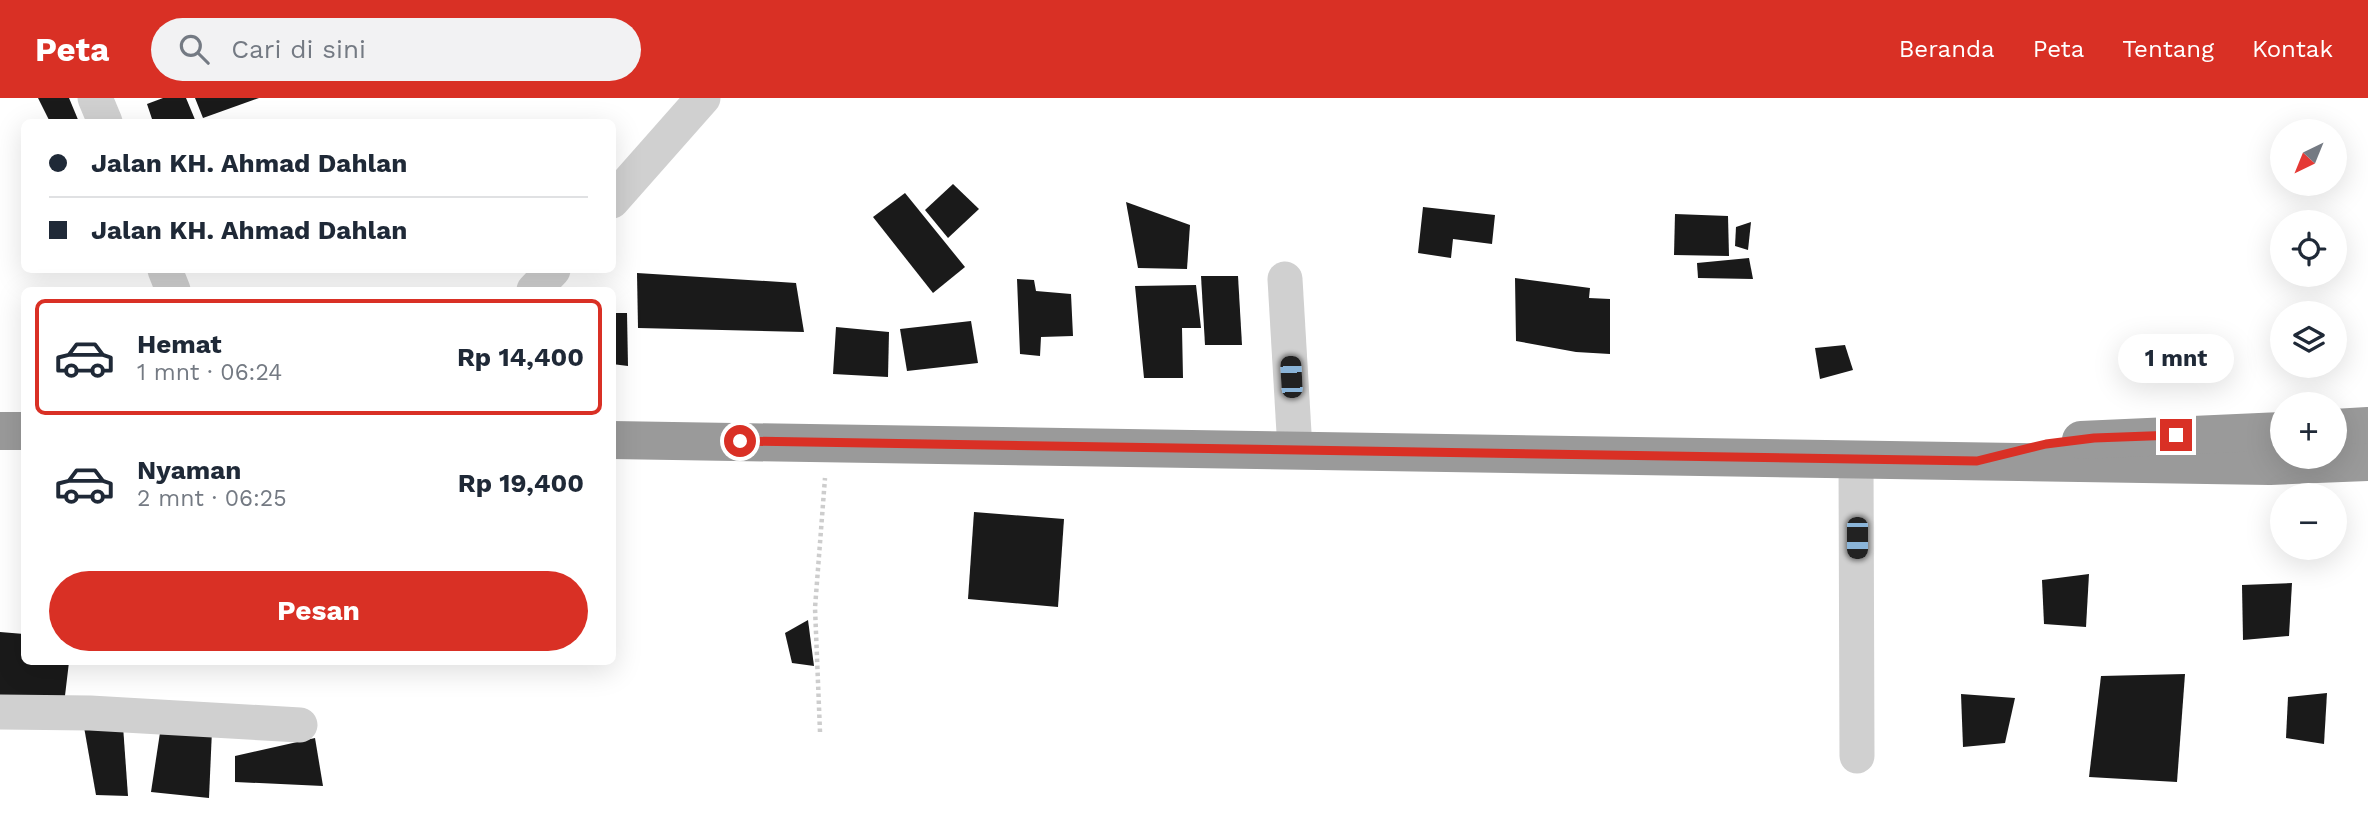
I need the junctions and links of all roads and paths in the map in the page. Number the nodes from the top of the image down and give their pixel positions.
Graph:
1 (95, 98) edge
2 (703, 98) edge
3 (104, 119) edge
4 (616, 196) edge
5 (550, 273) edge
6 (1284, 279) dead end
7 (537, 287) edge
8 (2368, 426) edge
9 (2347, 427) edge
10 (0, 431) edge
11 (21, 431) edge
12 (2270, 431) edge
13 (616, 440) edge
14 (827, 442) junction
15 (1295, 450) junction
16 (1977, 461) junction
17 (2368, 462) edge
18 (1856, 470) junction
19 (0, 712) edge
20 (300, 725) dead end
21 (820, 732) dead end
22 (1857, 756) dead end

1 - 3 street
2 - 4 street
5 - 7 street
6 - 15 street
8 - 9 highway
10 - 11 highway
12 - 16 highway
13 - 14 highway
14 - 15 highway
14 - 21 path
15 - 18 highway
16 - 17 highway
16 - 18 highway
18 - 22 street
19 - 20 street

